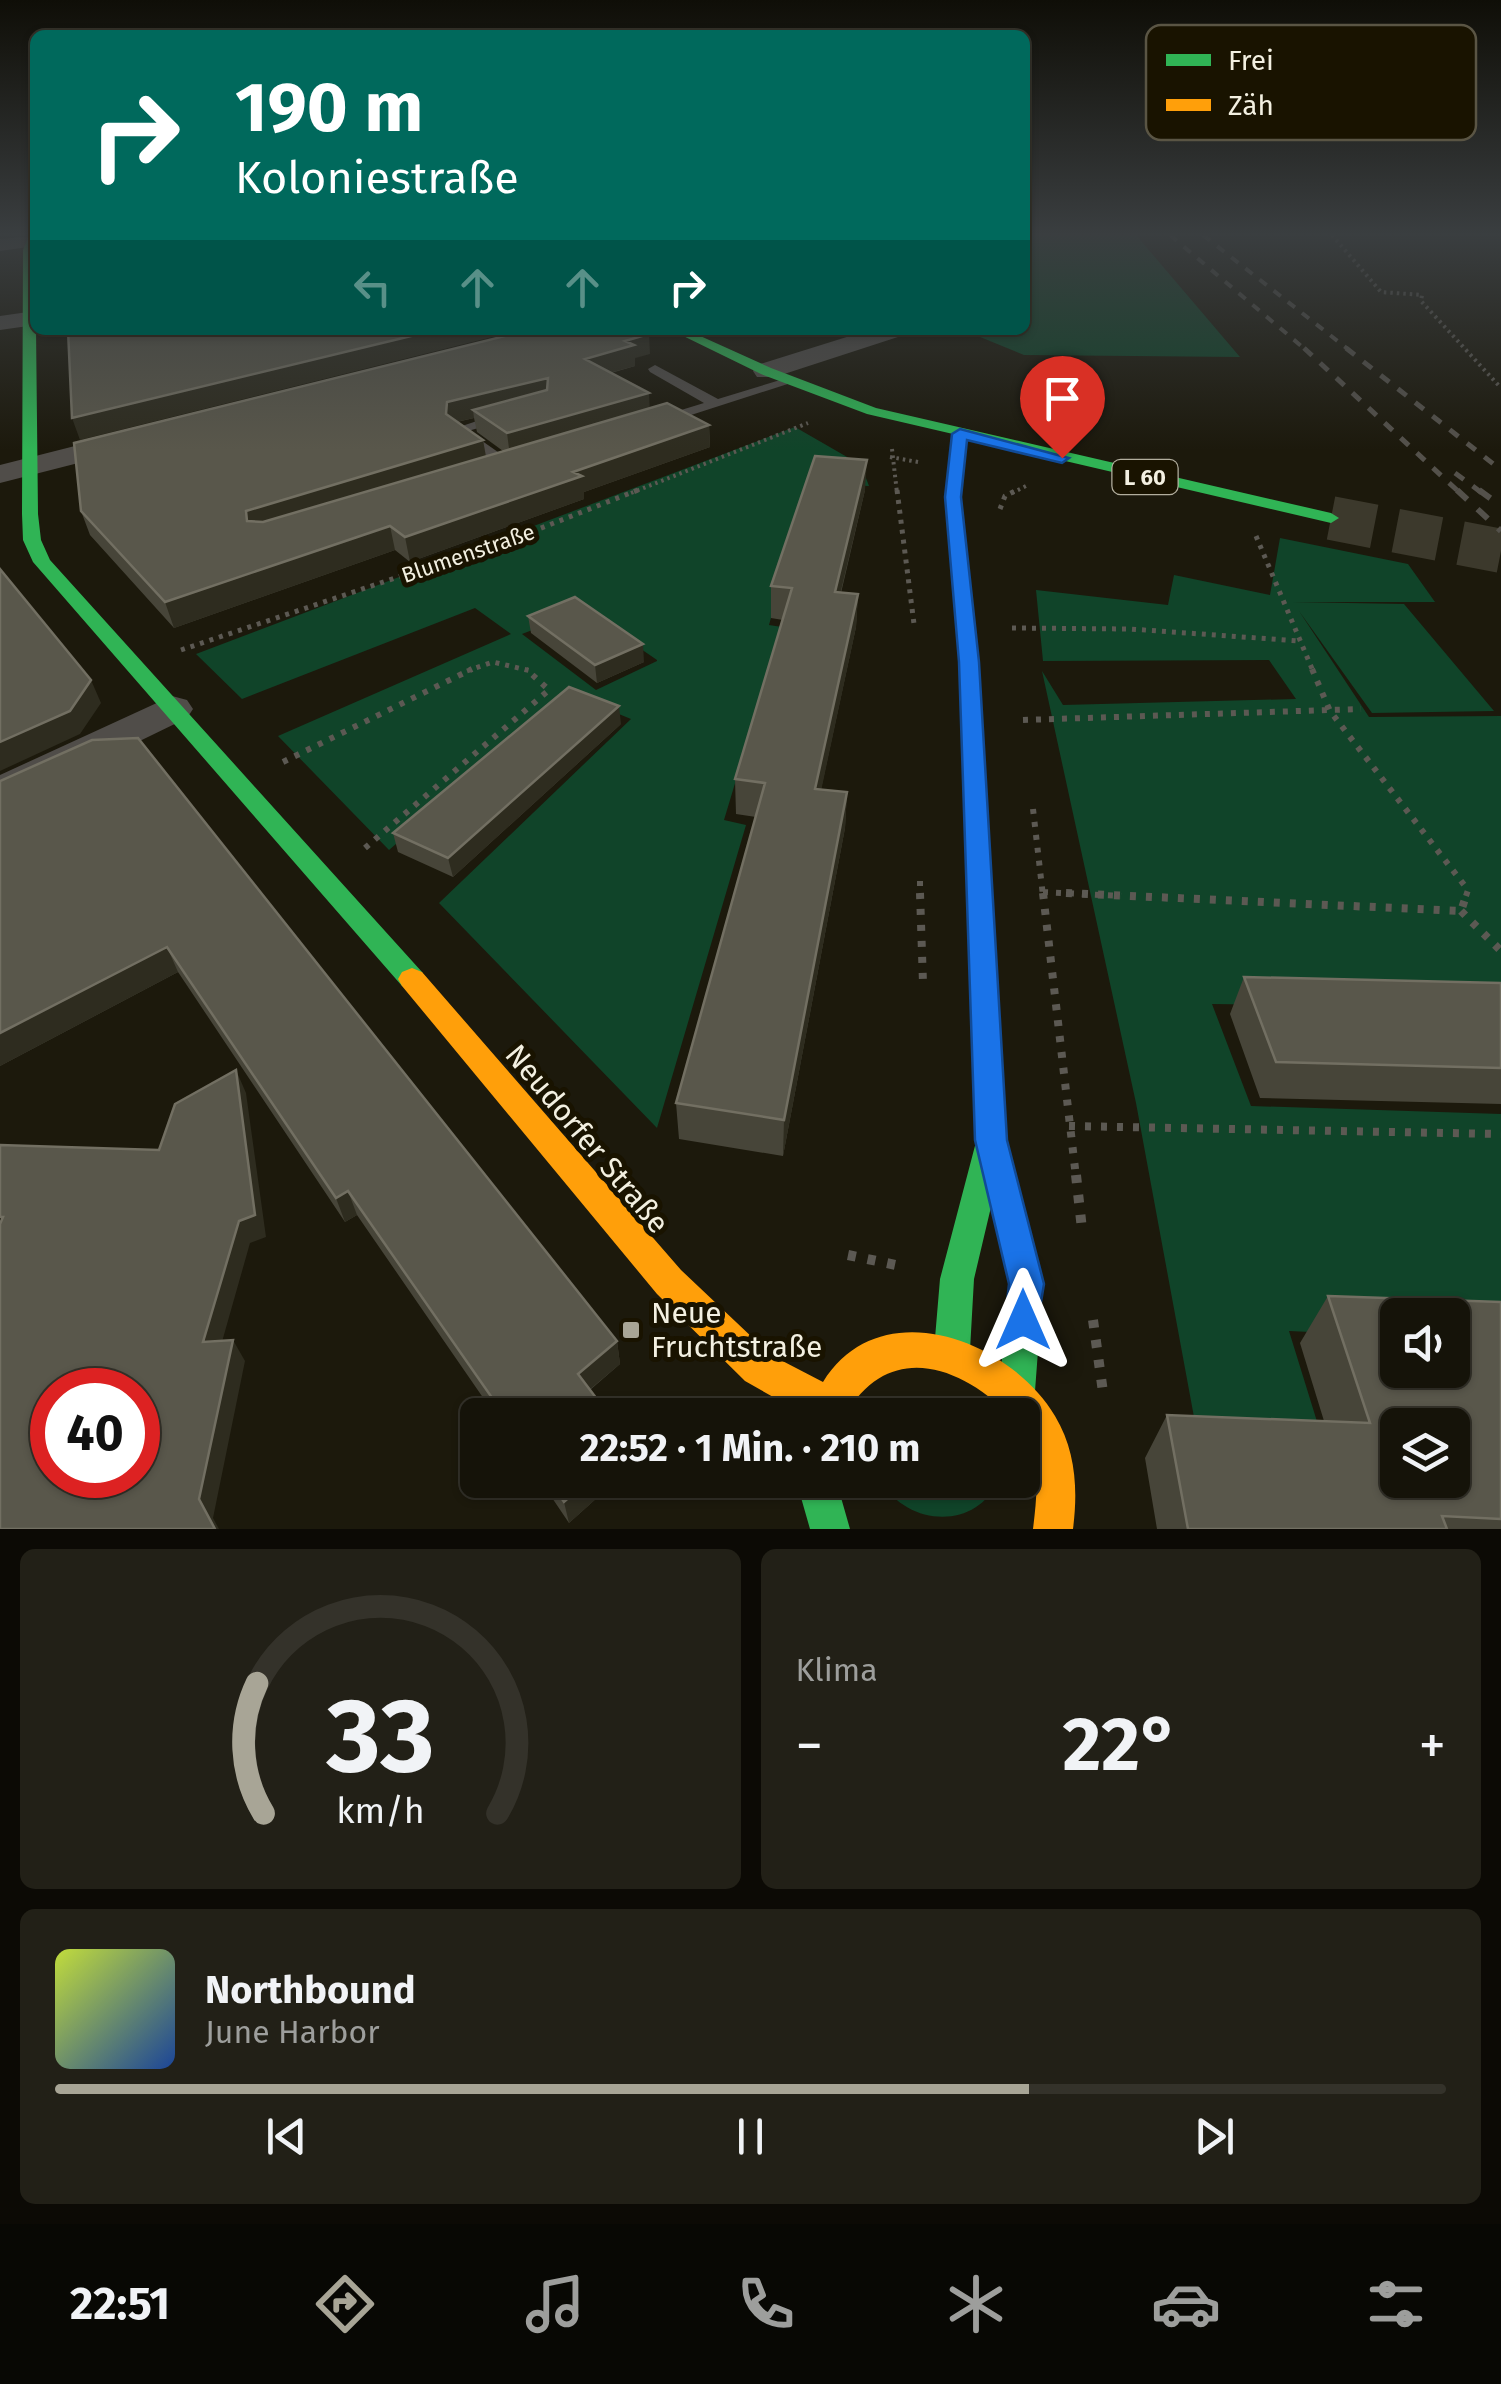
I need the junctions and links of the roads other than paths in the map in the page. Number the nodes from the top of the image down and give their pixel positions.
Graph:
1 (28, 306) edge
2 (28, 319) junction
3 (0, 323) edge
4 (688, 335) edge
5 (882, 335) edge
6 (655, 369) dead end
7 (778, 376) junction
8 (715, 403) junction
9 (526, 410) edge
10 (634, 428) edge
11 (960, 434) junction
12 (152, 435) edge
13 (524, 460) edge
14 (33, 465) junction
15 (506, 465) junction
16 (487, 471) edge
17 (0, 474) edge
18 (1331, 518) tunnel mouth
19 (172, 709) junction
20 (0, 794) edge
21 (991, 1140) junction
22 (952, 1350) junction
23 (1017, 1391) junction
24 (807, 1398) edge
25 (834, 1398) edge
26 (821, 1498) edge
27 (830, 1529) edge
28 (1053, 1529) edge

1 - 2 street, Neudorfer Straße
2 - 3 street
2 - 14 street, Neudorfer Straße
4 - 7 street, L 60
5 - 7 street
6 - 8 lane
7 - 8 lane
7 - 11 street, L 60
8 - 10 lane
9 - 15 lane
11 - 18 street, L 60
11 - 21 street
12 - 14 street
13 - 15 lane
14 - 17 street
14 - 19 street, Neudorfer Straße
15 - 16 lane
19 - 20 street
19 - 24 street, Neudorfer Straße
21 - 22 street
21 - 23 street
22 - 23 street
22 - 25 street
23 - 28 street
26 - 27 street

